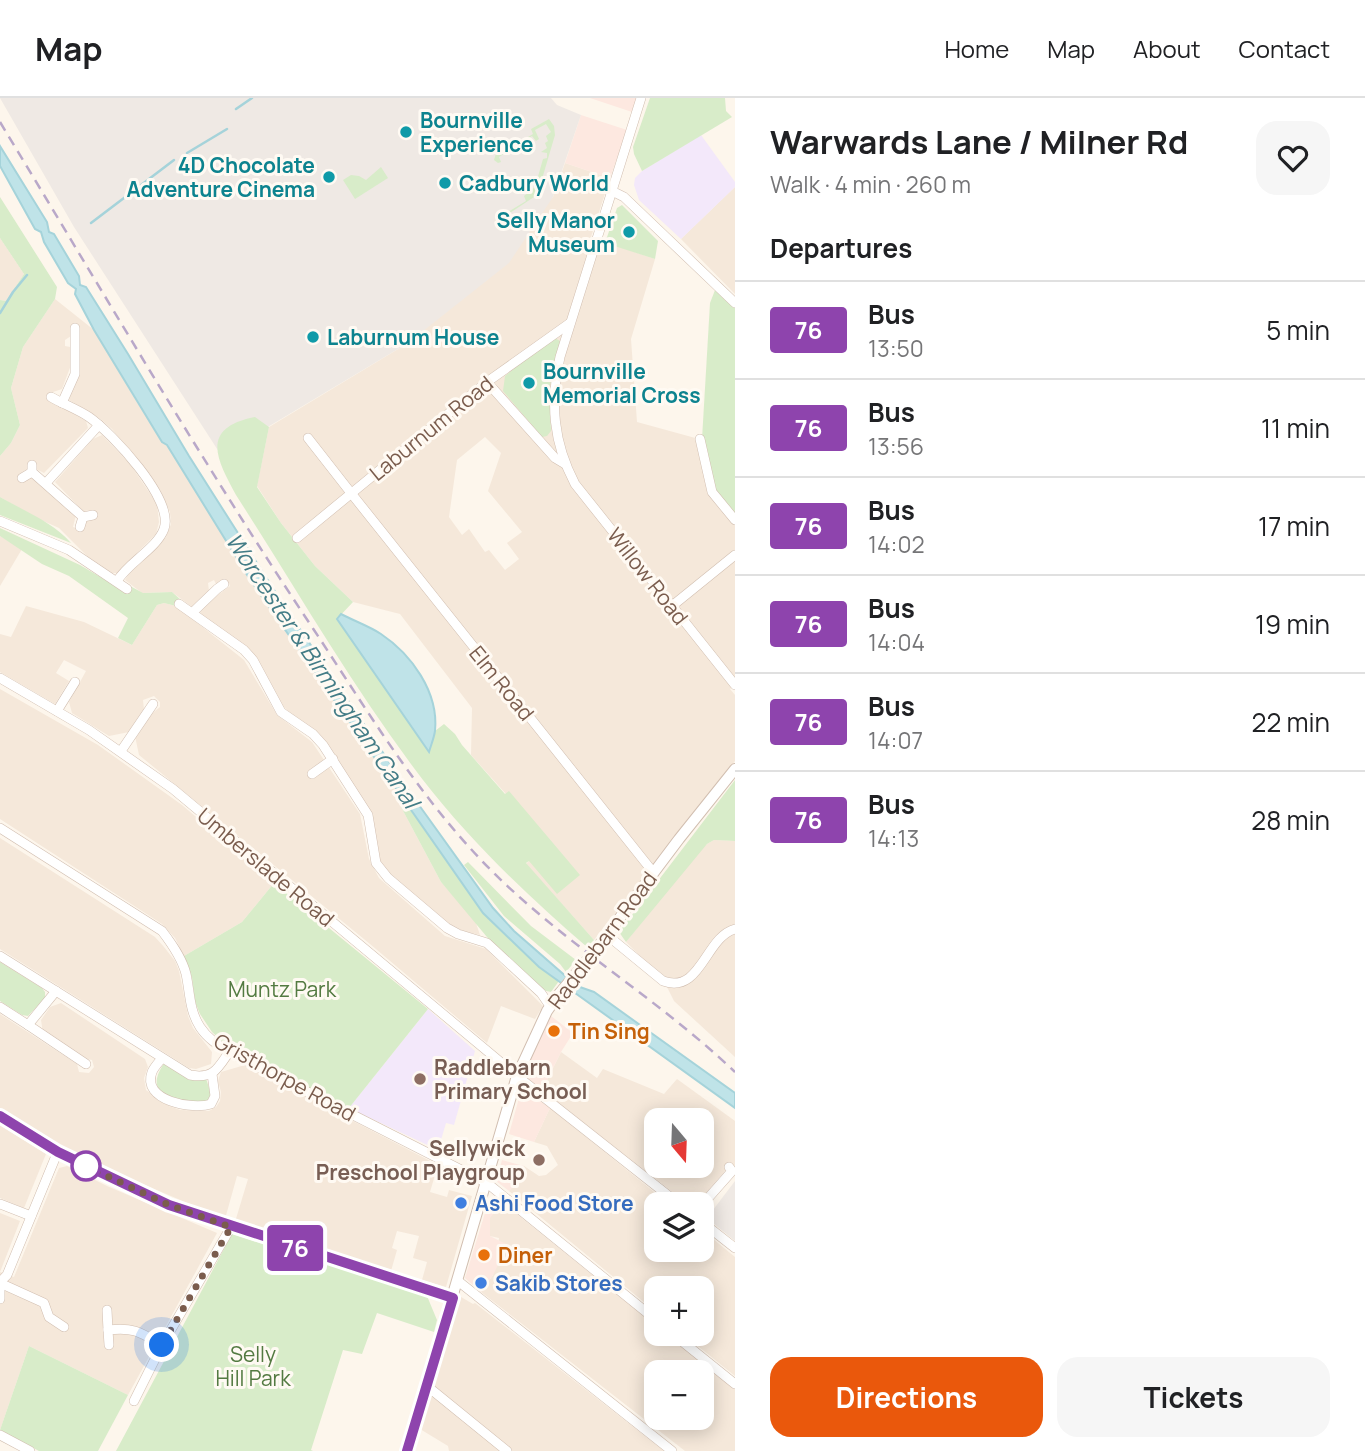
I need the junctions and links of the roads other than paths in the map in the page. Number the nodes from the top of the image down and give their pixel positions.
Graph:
1 (641, 98) edge
2 (612, 191) junction
3 (735, 303) edge
4 (570, 323) junction
5 (75, 328) dead end
6 (76, 342) junction
7 (65, 343) dead end
8 (487, 382) junction
9 (51, 397) dead end
10 (62, 403) junction
11 (99, 425) junction
12 (308, 438) dead end
13 (700, 439) dead end
14 (565, 464) junction
15 (22, 478) dead end
16 (46, 483) junction
17 (351, 493) junction
18 (93, 515) dead end
19 (735, 520) edge
20 (0, 521) edge
21 (297, 538) dead end
22 (735, 555) edge
23 (117, 581) junction
24 (217, 585) dead end
25 (127, 589) dead end
26 (178, 604) dead end
27 (672, 607) junction
28 (193, 612) junction
29 (0, 678) edge
30 (75, 682) dead end
31 (735, 685) edge
32 (153, 704) dead end
33 (57, 711) junction
34 (121, 751) junction
35 (333, 759) junction
36 (735, 769) edge
37 (311, 776) dead end
38 (0, 828) edge
39 (653, 872) junction
40 (735, 929) edge
41 (607, 935) junction
42 (0, 956) edge
43 (56, 991) junction
44 (550, 1006) junction
45 (0, 1007) edge
46 (29, 1025) junction
47 (229, 1052) junction
48 (162, 1058) junction
49 (86, 1065) dead end
50 (212, 1074) junction
51 (517, 1076) junction
52 (0, 1116) edge
53 (58, 1152) junction
54 (729, 1167) dead end
55 (487, 1183) junction
56 (664, 1192) edge
57 (713, 1192) edge
58 (0, 1204) edge
59 (31, 1216) junction
60 (231, 1227) junction
61 (714, 1231) edge
62 (735, 1248) edge
63 (458, 1280) junction
64 (0, 1283) edge
65 (453, 1298) junction
66 (0, 1299) edge
67 (107, 1310) dead end
68 (644, 1310) edge
69 (64, 1327) dead end
70 (108, 1330) junction
71 (109, 1345) dead end
72 (162, 1345) junction
73 (688, 1346) edge
74 (735, 1384) edge
75 (427, 1386) junction
76 (134, 1401) dead end
77 (0, 1435) edge
78 (30, 1451) edge
79 (407, 1451) edge
80 (507, 1451) edge
81 (672, 1451) edge

1 - 2 street, Willow Road
2 - 3 street
2 - 4 street, Willow Road
4 - 8 street, Laburnum Road
4 - 14 street, Willow Road
5 - 6 street
6 - 7 street
6 - 10 street
8 - 14 street, Willow Road
8 - 17 street, Laburnum Road
9 - 10 street
10 - 11 street
11 - 16 street
11 - 23 street
12 - 17 street, Elm Road
13 - 19 street
14 - 27 street, Willow Road
15 - 16 street
16 - 18 street
17 - 21 street, Laburnum Road
17 - 39 street, Elm Road
20 - 23 street
22 - 27 street
23 - 25 street
24 - 28 street
26 - 28 street
27 - 31 street, Willow Road
28 - 35 street
29 - 33 street, Umberslade Road
30 - 33 street
32 - 34 street
33 - 34 street, Umberslade Road
34 - 51 street, Umberslade Road
35 - 37 street
35 - 44 street
36 - 39 street, Raddlebarn Road
38 - 47 street, Gristhorpe Road
39 - 41 street, Raddlebarn Road
40 - 41 street
41 - 44 street, Raddlebarn Road, bridge
42 - 43 street
43 - 46 street
43 - 48 street
44 - 51 street, Raddlebarn Road
45 - 46 street
46 - 49 street
47 - 50 street
47 - 55 street, Gristhorpe Road
48 - 50 street
48 - 50 street
51 - 55 street, Raddlebarn Road
51 - 56 street, Umberslade Road
52 - 53 street
53 - 59 street
53 - 60 street
54 - 57 street
55 - 63 street, Raddlebarn Road
55 - 68 street, Gristhorpe Road
58 - 59 street
59 - 64 street
60 - 65 street
60 - 72 street
61 - 62 street
63 - 65 street, Raddlebarn Road
63 - 81 street
64 - 66 street
64 - 69 street
65 - 75 street, Raddlebarn Road
67 - 70 street
70 - 71 street
70 - 72 street
72 - 76 street
73 - 74 street
75 - 79 street, Raddlebarn Road
75 - 80 street
77 - 78 street

